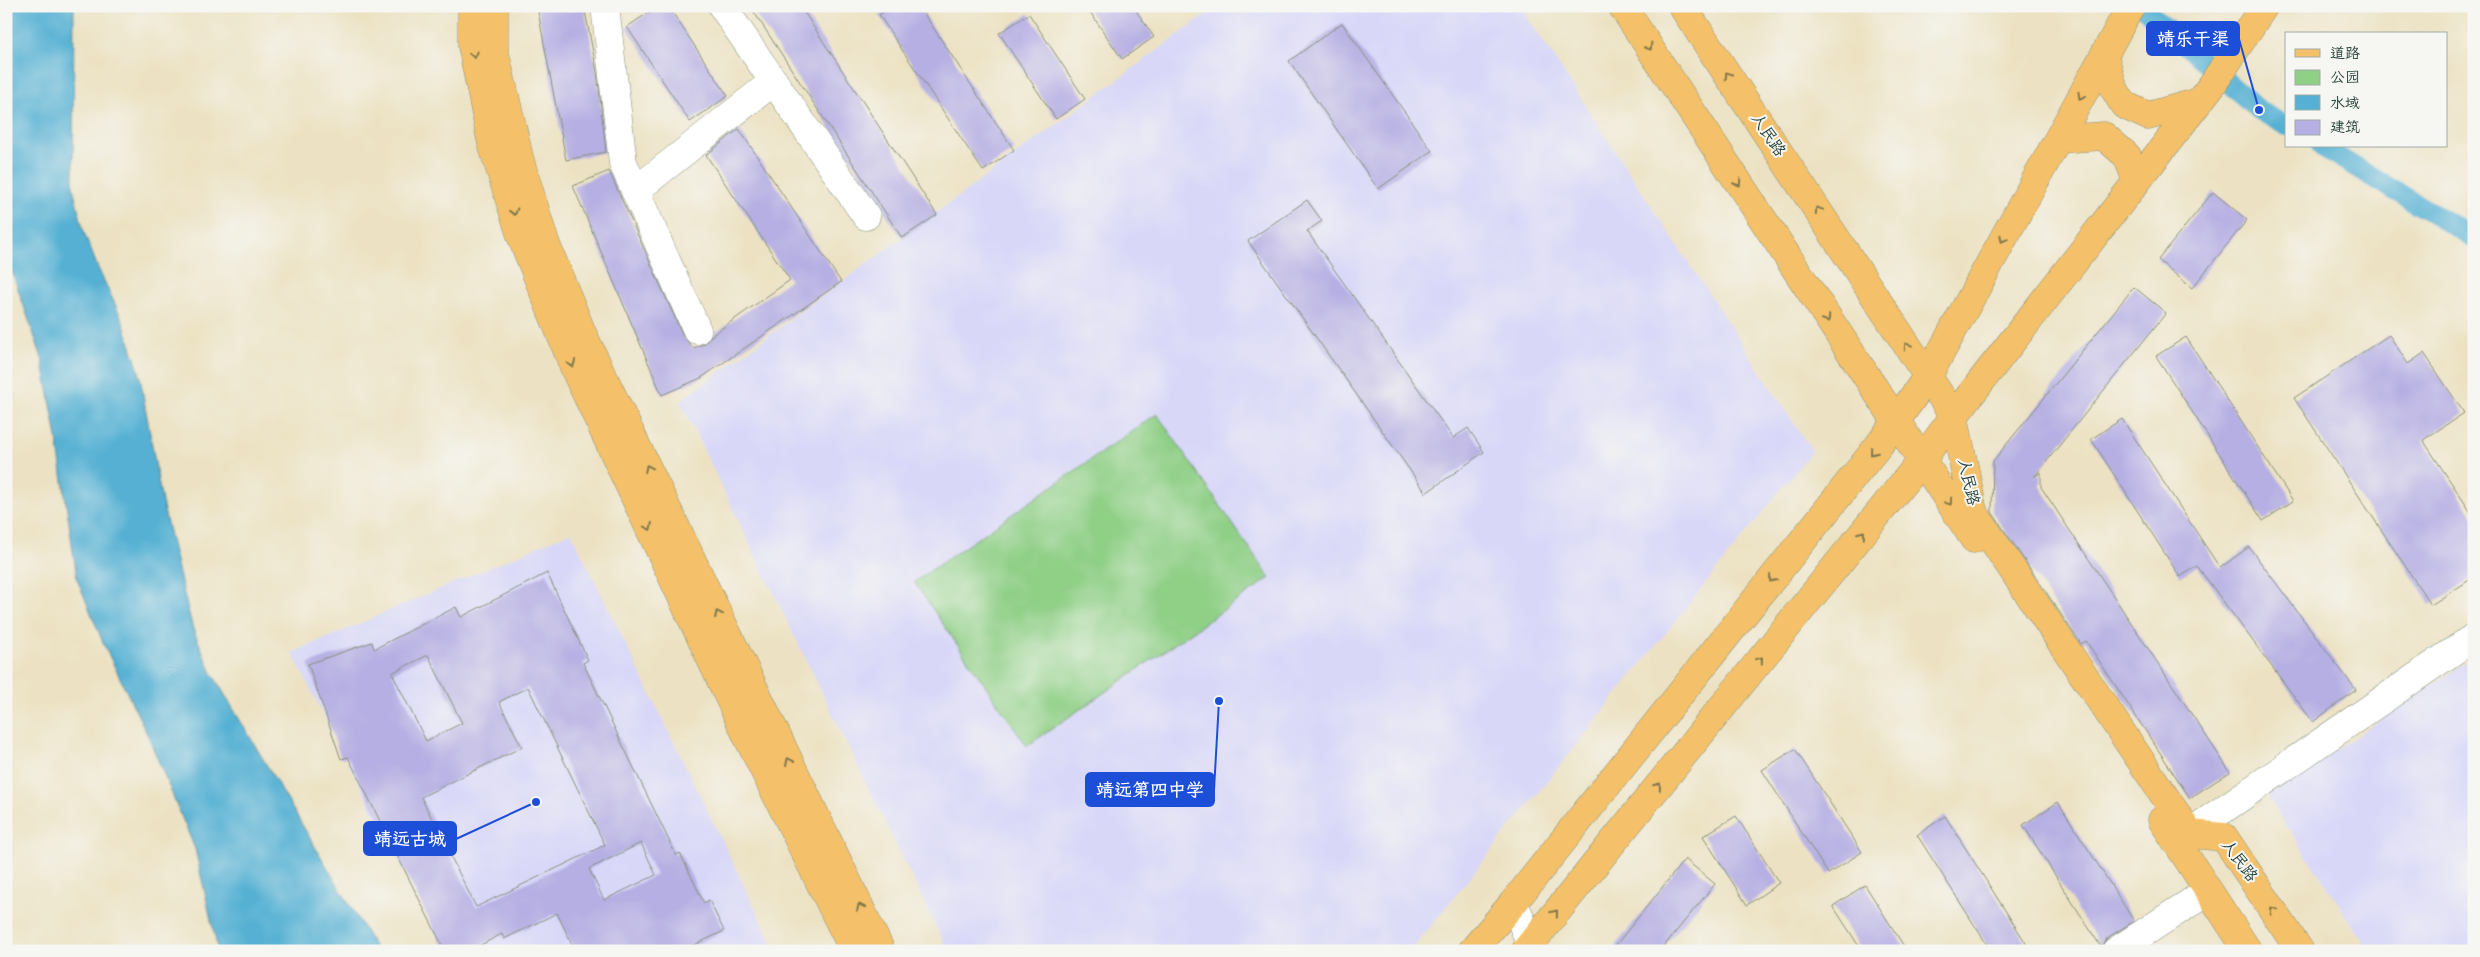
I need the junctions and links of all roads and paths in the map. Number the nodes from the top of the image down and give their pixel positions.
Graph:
1 (472, 6) edge
2 (494, 6) edge
3 (604, 6) edge
4 (722, 6) edge
5 (1622, 6) edge
6 (1682, 6) edge
7 (2131, 6) edge
8 (2264, 6) edge
9 (2109, 46) junction
10 (774, 81) junction
11 (2206, 93) junction
12 (2058, 139) junction
13 (2137, 181) junction
14 (635, 190) junction
15 (866, 216) dead end
16 (697, 330) dead end
17 (1928, 376) junction
18 (1954, 416) junction
19 (1896, 422) junction
20 (1921, 461) junction
21 (2474, 637) edge
22 (2183, 838) junction
23 (2208, 891) junction
24 (1514, 902) junction
25 (1477, 949) edge
26 (1529, 949) edge
27 (854, 951) edge
28 (881, 951) edge
29 (2116, 951) edge
30 (2248, 951) edge
31 (2300, 951) edge

1 -> 27 main road
28 -> 2 main road
3 - 14 street
4 - 10 street
5 -> 19 main road, 人民路
17 -> 6 main road, 人民路
7 - 9 main road
8 - 11 main road
9 - 11 main road
9 -> 12 main road
10 - 14 street
10 - 15 street
11 - 13 main road
12 - 13 main road
12 -> 17 main road
13 - 18 main road
14 - 16 street
17 - 18 main road, 人民路
17 - 19 main road
18 - 20 main road
18 - 22 main road, 人民路
19 - 20 main road, 人民路
19 -> 24 main road
20 -> 22 main road, 人民路
26 -> 20 main road
21 - 22 street
22 - 23 main road, 人民路
31 -> 22 main road, 人民路
23 - 29 street
23 - 30 main road, 人民路
24 - 25 main road
24 - 26 street

